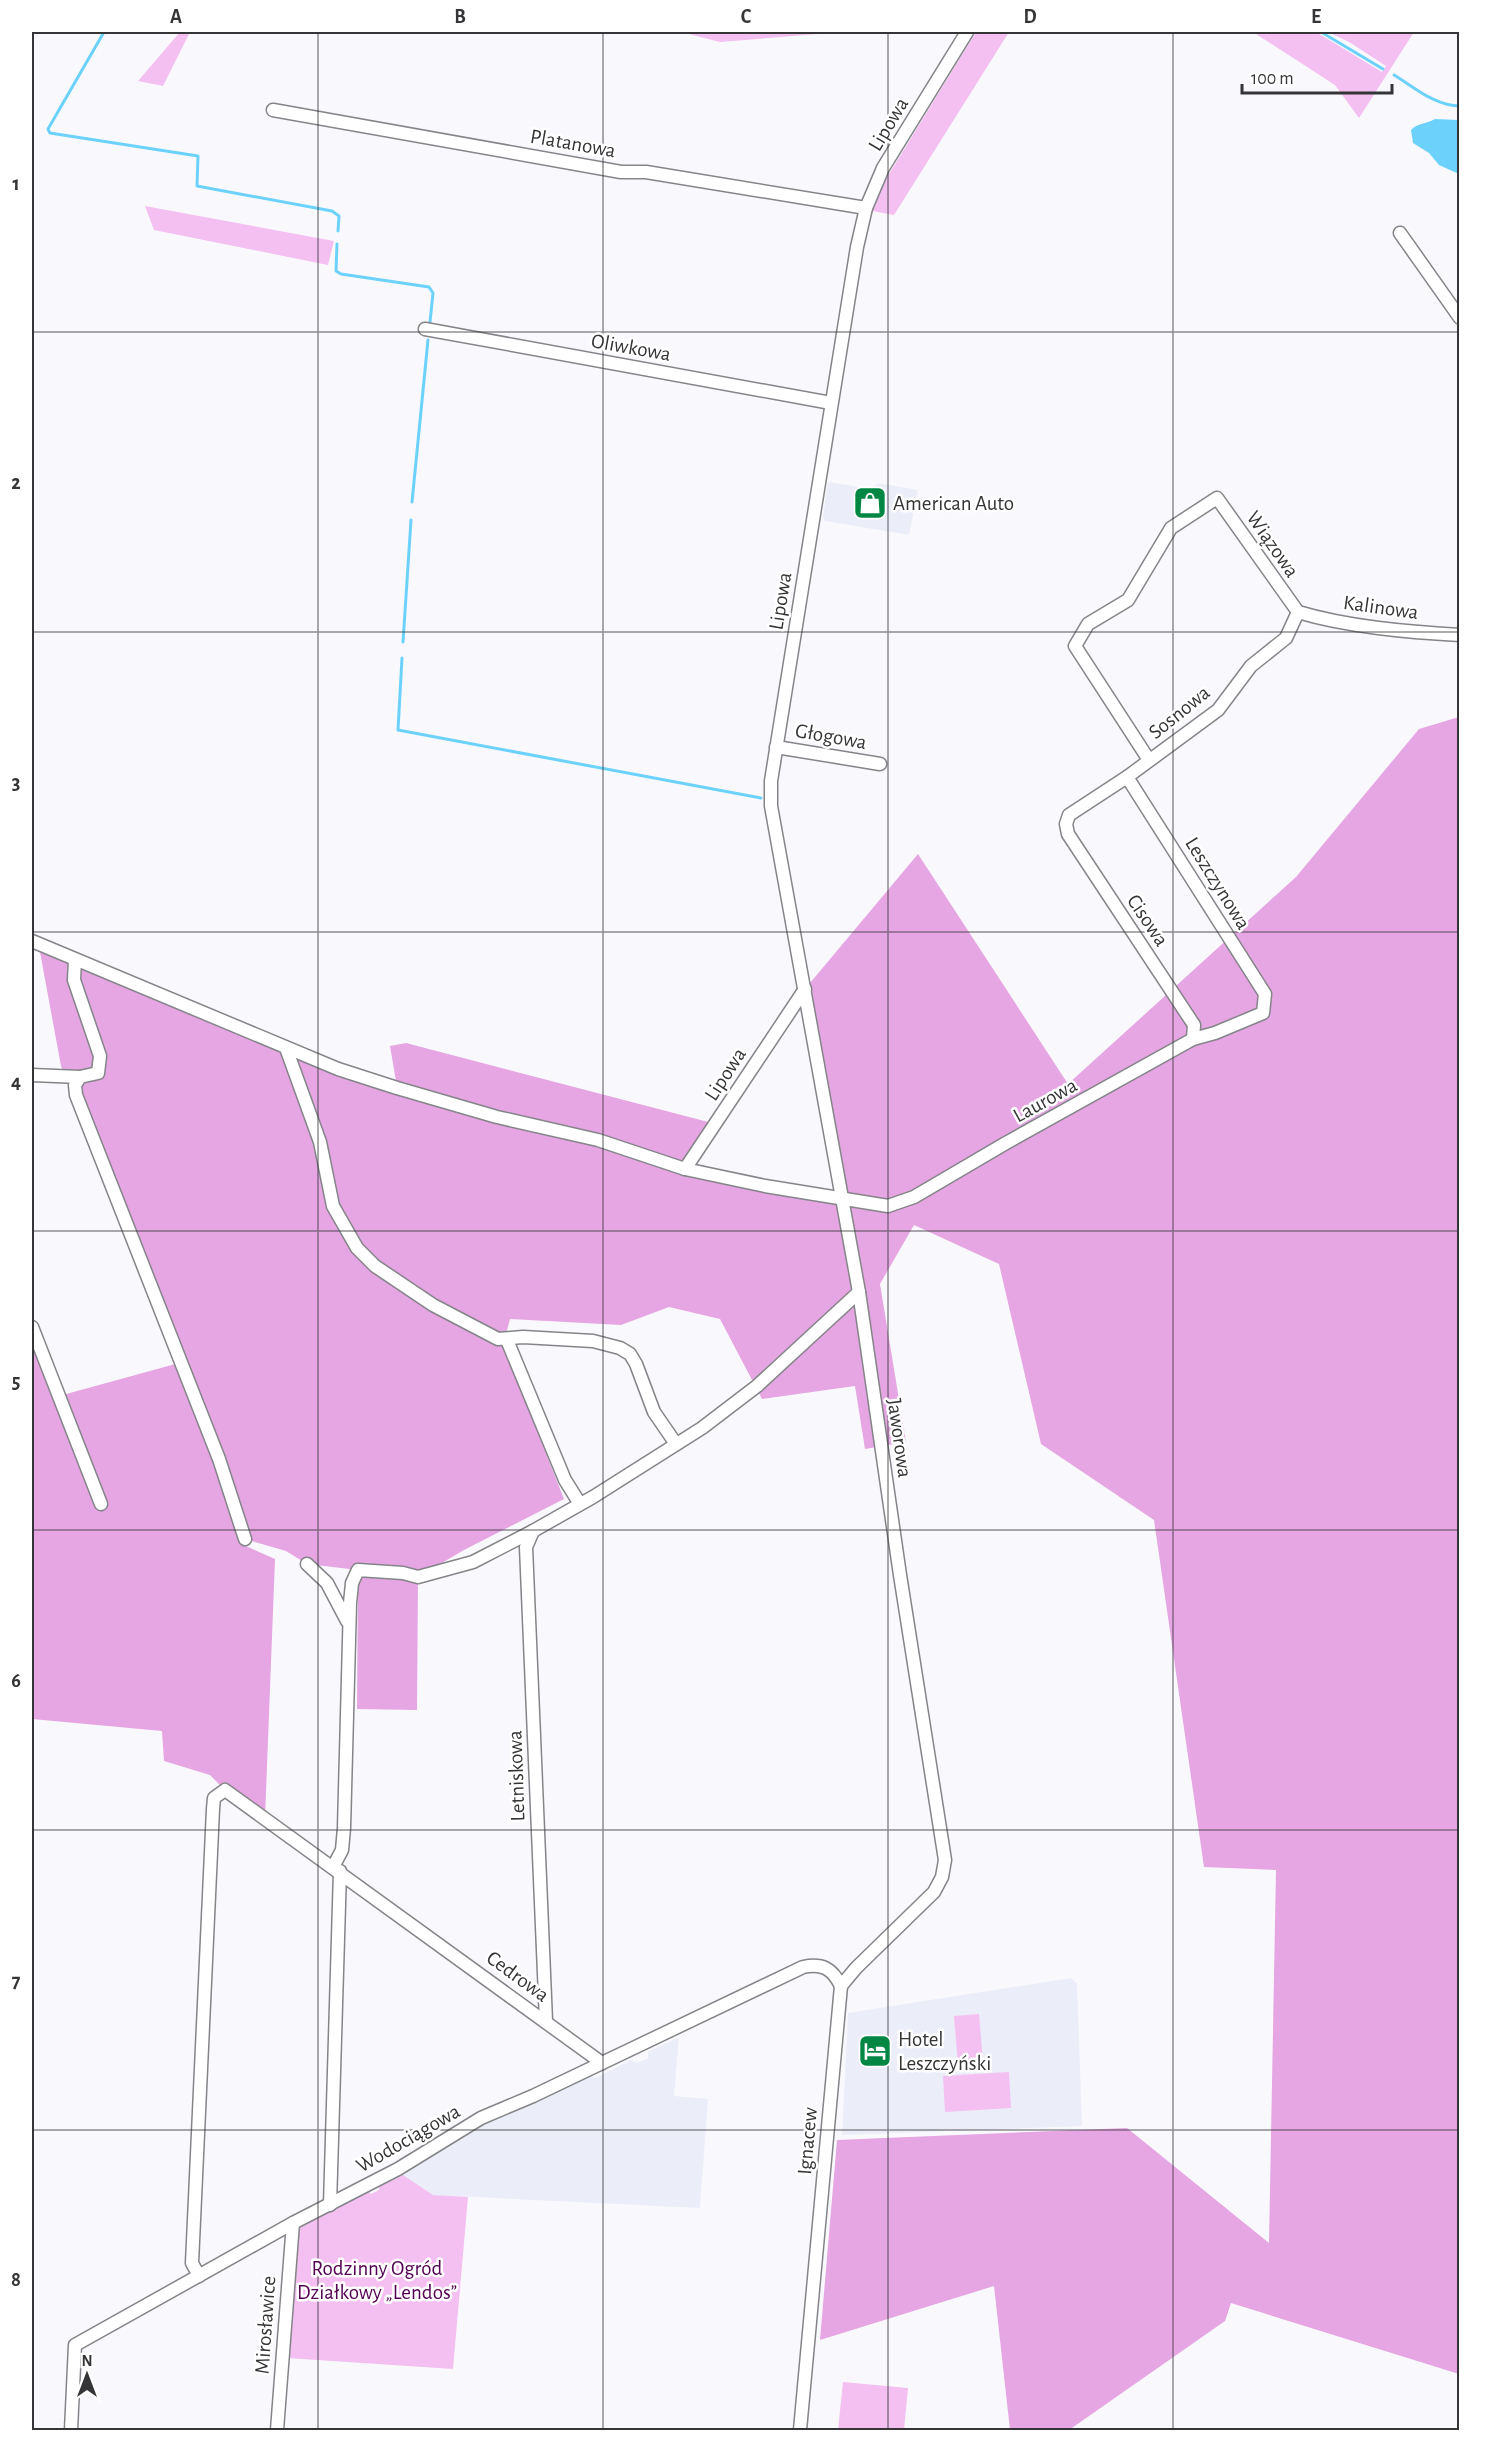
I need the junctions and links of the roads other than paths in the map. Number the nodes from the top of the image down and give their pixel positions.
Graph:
1 (967, 32) edge
2 (273, 110) dead end
3 (866, 208) junction
4 (1400, 233) dead end
5 (1460, 318) edge
6 (424, 329) dead end
7 (831, 403) junction
8 (1298, 612) junction
9 (1460, 635) edge
10 (776, 747) junction
11 (1149, 760) junction
12 (880, 764) dead end
13 (1127, 777) junction
14 (1066, 824) joint
15 (32, 941) edge
16 (75, 960) junction
17 (805, 989) junction
18 (1263, 1013) joint
19 (1193, 1039) junction
20 (286, 1048) junction
21 (32, 1076) edge
22 (80, 1077) junction
23 (685, 1169) junction
24 (844, 1200) junction
25 (859, 1292) junction
26 (32, 1327) edge
27 (507, 1340) junction
28 (676, 1444) junction
29 (101, 1504) dead end
30 (580, 1504) junction
31 (533, 1531) junction
32 (244, 1539) dead end
33 (307, 1564) dead end
34 (350, 1628) junction
35 (336, 1869) junction
36 (842, 1986) junction
37 (546, 2020) junction
38 (602, 2063) junction
39 (330, 2205) junction
40 (293, 2223) junction
41 (199, 2276) junction
42 (71, 2430) edge
43 (277, 2430) edge
44 (800, 2430) edge

1 - 3 street, Lipowa
2 - 3 street, Platanowa
3 - 7 street, Lipowa
4 - 5 street
6 - 7 street, Oliwkowa
7 - 10 street, Lipowa
8 - 9 street, Kalinowa
8 - 11 street, Sosnowa
8 - 11 street, Wiązowa
10 - 12 street, Głogowa
10 - 17 street, Lipowa
11 - 13 street, Sosnowa
13 - 14 street, Sosnowa
13 - 18 street, Leszczynowa
14 - 19 street, Cisowa
15 - 16 street, Laurowa
16 - 20 street, Laurowa
16 - 22 street
17 - 23 street, Lipowa
17 - 24 street, Jaworowa
18 - 19 street, Laurowa
19 - 24 street, Laurowa
20 - 23 street, Laurowa
20 - 27 street
21 - 22 street
22 - 32 street
23 - 24 street, Laurowa
24 - 25 street, Jaworowa
25 - 28 street
25 - 36 street, Jaworowa
26 - 29 street
27 - 28 street
27 - 30 street
28 - 30 street
30 - 31 street
31 - 34 street
31 - 37 street, Letniskowa
33 - 34 street
34 - 35 street
35 - 37 street, Cedrowa
35 - 39 street
35 - 41 street, Cedrowa
36 - 38 street, Wodociągowa
36 - 44 street, Ignacew
37 - 38 street, Cedrowa
38 - 39 street, Wodociągowa
39 - 40 street, Wodociągowa
40 - 41 street, Wodociągowa
40 - 43 street, Mirosławice
41 - 42 street, Wodociągowa

